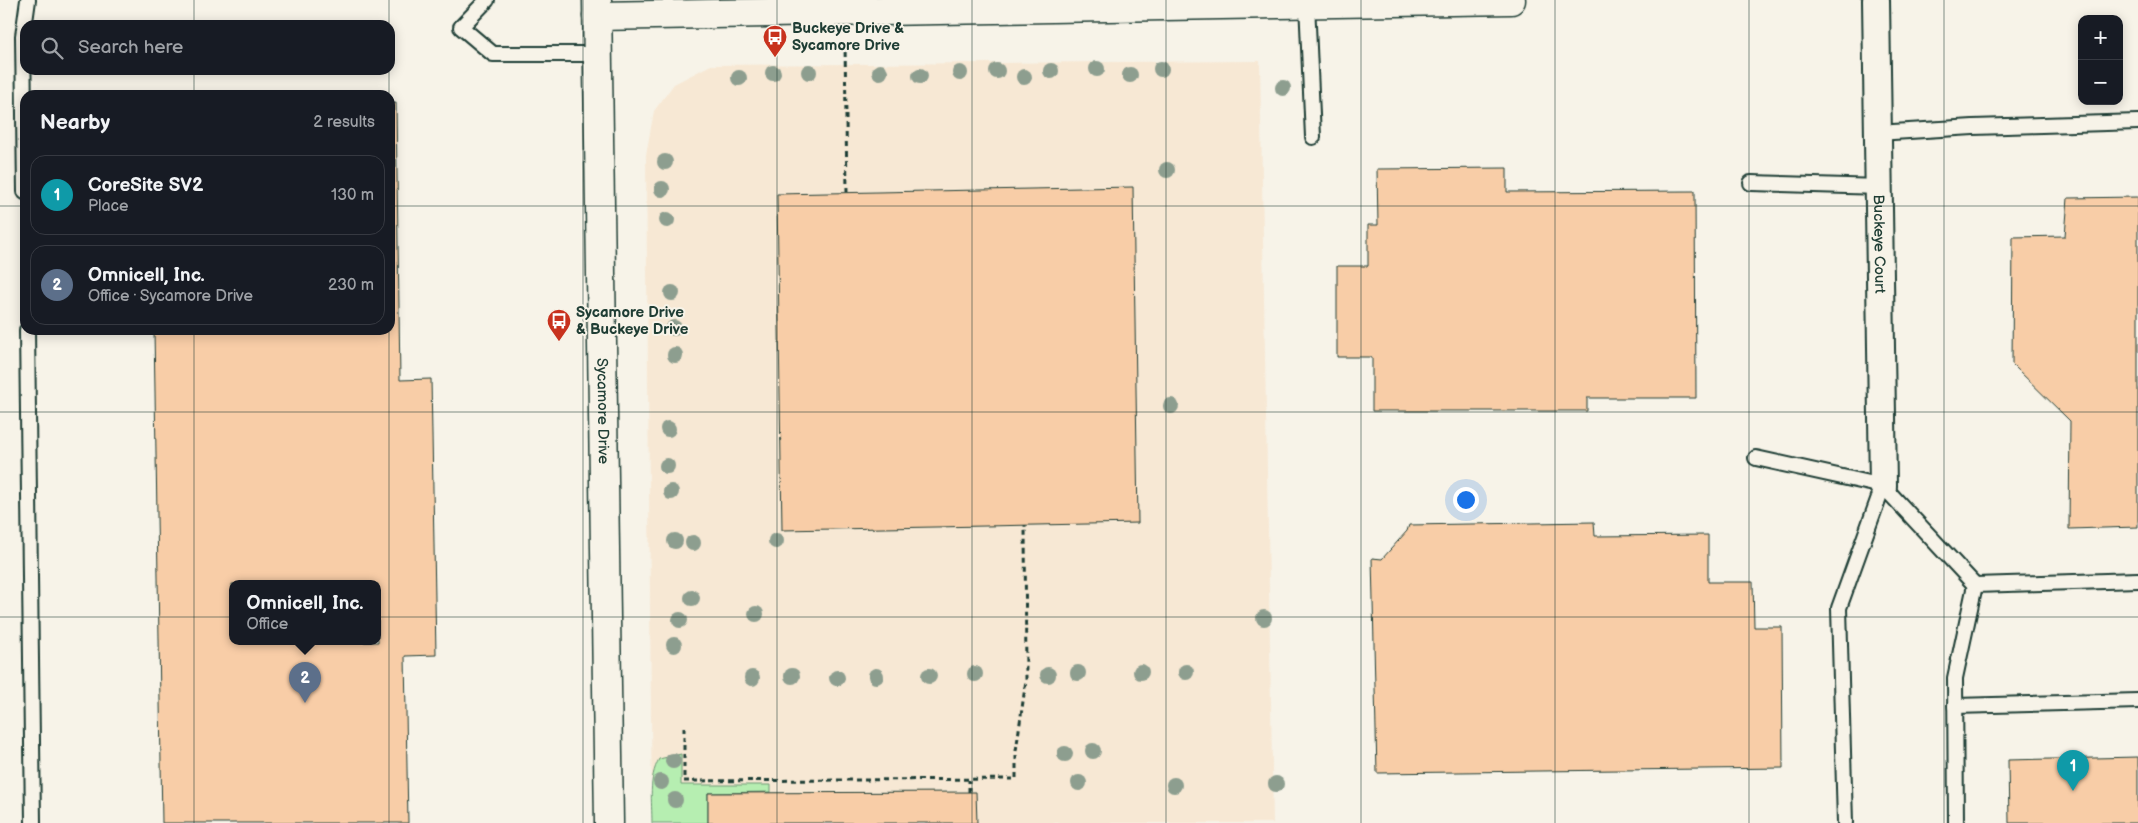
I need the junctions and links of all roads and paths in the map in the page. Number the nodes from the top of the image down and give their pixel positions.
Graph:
1 (28, 0) edge
2 (487, 0) edge
3 (1511, 0) edge
4 (1876, 0) edge
5 (1217, 2) edge
6 (1307, 3) junction
7 (1112, 4) edge
8 (597, 8) edge
9 (844, 12) junction
10 (25, 20) edge
11 (597, 54) junction
12 (24, 75) edge
13 (24, 90) edge
14 (2138, 122) edge
15 (1878, 133) junction
16 (1313, 137) dead end
17 (1751, 183) dead end
18 (1880, 187) junction
19 (847, 192) dead end
20 (27, 335) edge
21 (1756, 458) dead end
22 (1883, 486) junction
23 (1025, 525) dead end
24 (2138, 580) edge
25 (1975, 585) junction
26 (2138, 700) edge
27 (1955, 706) junction
28 (684, 727) dead end
29 (969, 780) junction
30 (969, 792) dead end
31 (33, 823) edge
32 (609, 823) edge
33 (1845, 823) edge
34 (1956, 823) edge

1 - 10 lane
2 - 11 lane
3 - 6 street
4 - 15 street, Buckeye Court
5 - 6 street
5 - 7 street
6 - 16 lane
7 - 9 street
8 - 9 street
8 - 11 street, Sycamore Drive
9 - 19 path
11 - 32 street, Sycamore Drive
12 - 13 lane
14 - 15 lane
15 - 18 street, Buckeye Court
17 - 18 lane
18 - 22 street, Buckeye Court
20 - 31 lane
21 - 22 lane
22 - 25 lane
22 - 33 lane
23 - 29 path
24 - 25 lane
25 - 27 lane
26 - 27 lane
27 - 34 lane
28 - 29 path
29 - 30 path

